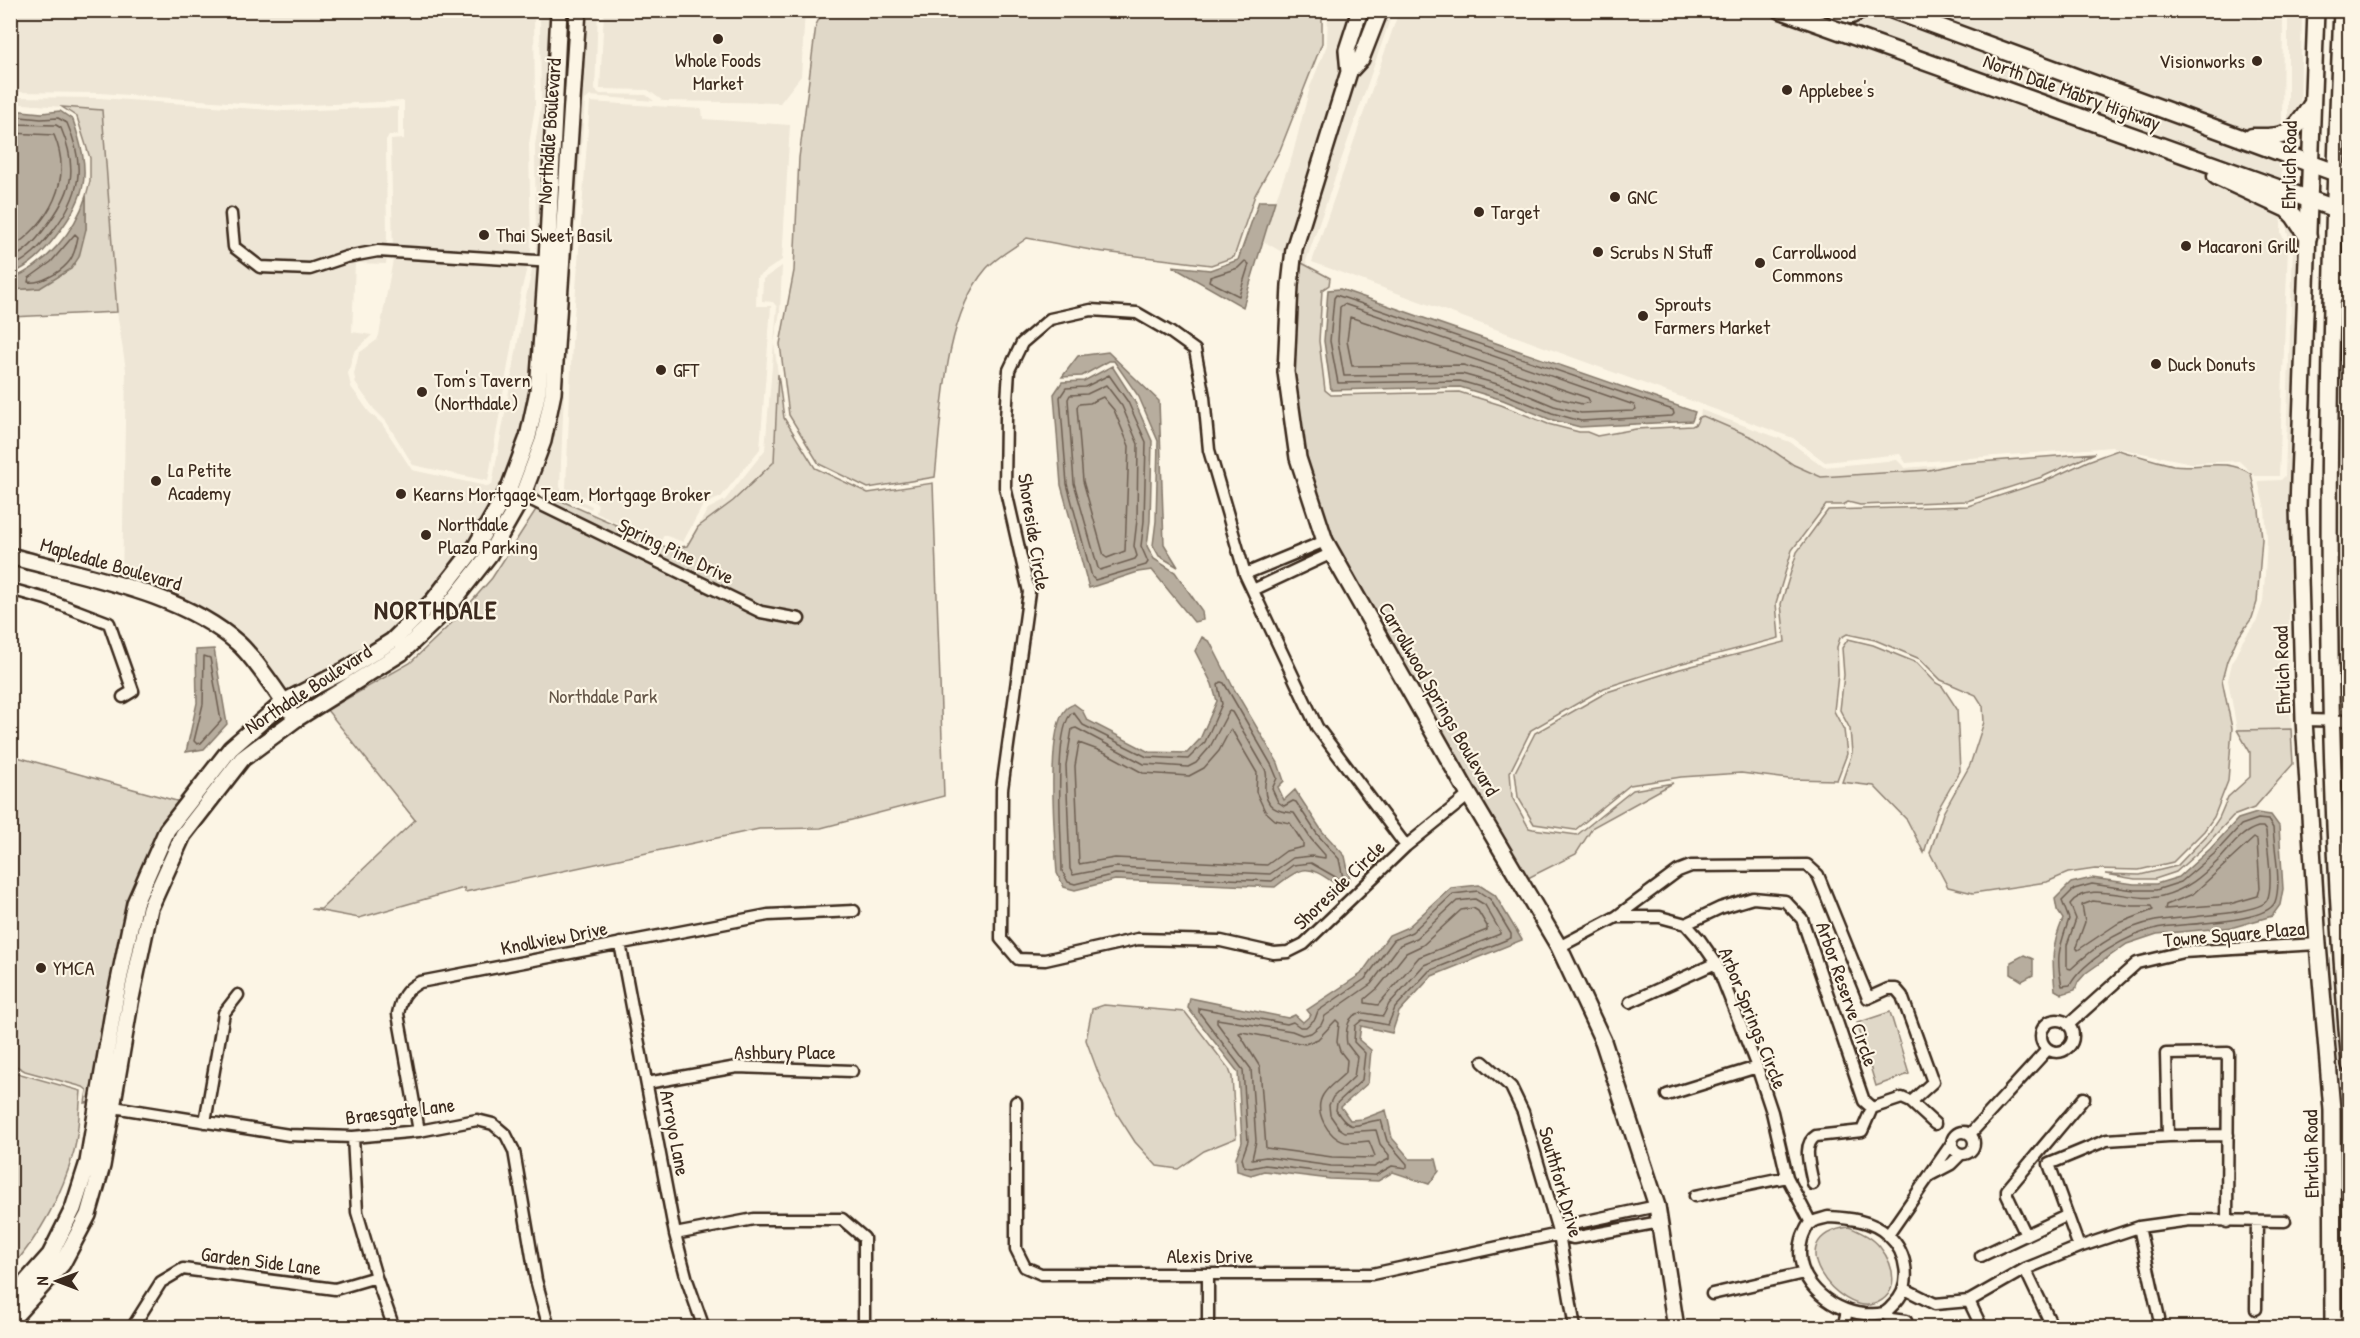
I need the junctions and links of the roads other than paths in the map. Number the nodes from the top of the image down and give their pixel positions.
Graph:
1 (559, 10) edge
2 (578, 10) edge
3 (1360, 10) edge
4 (1380, 10) edge
5 (1781, 10) edge
6 (1835, 10) edge
7 (1861, 10) edge
8 (1893, 10) edge
9 (2316, 10) edge
10 (2342, 10) edge
11 (556, 71) junction
12 (574, 72) junction
13 (1349, 72) junction
14 (2312, 106) junction
15 (2234, 136) junction
16 (2175, 151) junction
17 (2310, 163) junction
18 (2343, 175) edge
19 (2309, 198) junction
20 (2343, 211) edge
21 (231, 214) dead end
22 (2308, 237) junction
23 (2349, 258) edge
24 (554, 262) junction
25 (2334, 296) junction
26 (516, 492) junction
27 (1329, 547) junction
28 (10, 556) edge
29 (1245, 574) junction
30 (10, 589) edge
31 (1253, 590) junction
32 (799, 620) dead end
33 (123, 697) dead end
34 (284, 702) junction
35 (296, 719) junction
36 (2304, 720) junction
37 (2331, 721) junction
38 (2349, 721) edge
39 (1469, 795) junction
40 (167, 830) junction
41 (183, 835) junction
42 (1406, 846) junction
43 (854, 911) dead end
44 (1615, 918) junction
45 (1686, 924) junction
46 (620, 943) junction
47 (2318, 944) junction
48 (1559, 947) junction
49 (1716, 963) junction
50 (238, 995) dead end
51 (1630, 1002) dead end
52 (2068, 1024) junction
53 (2047, 1050) junction
54 (1483, 1062) dead end
55 (2349, 1065) edge
56 (1757, 1067) junction
57 (852, 1071) dead end
58 (647, 1083) junction
59 (1667, 1095) dead end
60 (2084, 1098) dead end
61 (1016, 1102) dead end
62 (1911, 1102) junction
63 (1868, 1104) junction
64 (106, 1106) junction
65 (205, 1122) junction
66 (1935, 1124) dead end
67 (419, 1131) junction
68 (1970, 1134) junction
69 (2228, 1135) junction
70 (2168, 1136) junction
71 (353, 1137) junction
72 (1952, 1143) junction
73 (2040, 1151) junction
74 (1961, 1154) junction
75 (2049, 1164) junction
76 (1929, 1176) junction
77 (1788, 1178) junction
78 (1813, 1184) dead end
79 (1695, 1196) dead end
80 (1657, 1206) junction
81 (2066, 1216) junction
82 (2257, 1221) junction
83 (2285, 1221) dead end
84 (1660, 1222) junction
85 (2227, 1222) junction
86 (1811, 1223) junction
87 (2139, 1227) junction
88 (675, 1234) junction
89 (1559, 1234) junction
90 (1888, 1235) junction
91 (2026, 1235) junction
92 (2079, 1247) junction
93 (1981, 1256) dead end
94 (2025, 1269) junction
95 (1804, 1273) junction
96 (1208, 1275) junction
97 (376, 1277) junction
98 (1905, 1289) junction
99 (1712, 1294) dead end
100 (10, 1300) edge
101 (1969, 1301) junction
102 (2256, 1309) dead end
103 (1847, 1311) junction
104 (1884, 1313) junction
105 (2158, 1317) dead end
106 (10, 1321) edge
107 (132, 1328) edge
108 (394, 1328) edge
109 (549, 1328) edge
110 (704, 1328) edge
111 (864, 1328) edge
112 (1208, 1328) edge
113 (1575, 1328) edge
114 (1676, 1328) edge
115 (1843, 1328) edge
116 (1909, 1328) edge
117 (1982, 1328) edge
118 (2054, 1328) edge
119 (2333, 1328) edge

1 - 11 street, Northdale Boulevard
2 - 12 street, Northdale Boulevard
3 - 13 street, Carrollwood Springs Boulevard
4 - 13 street, Carrollwood Springs Boulevard
5 - 16 main road, North Dale Mabry Highway
6 - 7 main road
8 - 15 main road, North Dale Mabry Highway
9 - 14 street, Ehrlich Road
10 - 18 street
11 - 12 street
11 - 24 street, Northdale Boulevard
12 - 24 street, Northdale Boulevard
13 - 27 street, Carrollwood Springs Boulevard
14 - 15 main road
14 - 17 street, Ehrlich Road
15 - 17 main road, North Dale Mabry Highway
16 - 19 main road, North Dale Mabry Highway
16 - 22 main road
17 - 18 main road, North Dale Mabry Highway
17 - 19 street, Ehrlich Road
18 - 20 street
19 - 20 main road, North Dale Mabry Highway
19 - 22 street, Ehrlich Road
20 - 25 street
21 - 24 street
22 - 36 street, Ehrlich Road
23 - 25 main road
24 - 26 street, Northdale Boulevard
25 - 37 street
26 - 32 street, Spring Pine Drive
26 - 34 street, Northdale Boulevard
26 - 35 street, Northdale Boulevard
27 - 29 street
27 - 31 street
27 - 39 street, Carrollwood Springs Boulevard
28 - 34 street, Mapledale Boulevard
29 - 31 street, Shoreside Circle
29 - 42 street, Shoreside Circle
30 - 33 street
31 - 42 street, Shoreside Circle
34 - 35 street, Mapledale Boulevard
34 - 40 street, Northdale Boulevard
35 - 41 street, Northdale Boulevard
36 - 37 street
36 - 47 street, Ehrlich Road
37 - 38 street
37 - 55 street
39 - 42 street, Shoreside Circle
39 - 48 street, Carrollwood Springs Boulevard
40 - 41 street
40 - 64 street, Northdale Boulevard
41 - 64 street, Northdale Boulevard
43 - 46 street, Knollview Drive
44 - 45 street
44 - 48 street
44 - 62 street
45 - 49 street, Arbor Springs Circle
45 - 63 street, Arbor Reserve Circle
46 - 58 street, Arroyo Lane
46 - 67 street, Knollview Drive
47 - 52 street, Towne Square Plaza
47 - 119 street, Ehrlich Road
48 - 80 street, Carrollwood Springs Boulevard
49 - 51 street
49 - 56 street, Arbor Springs Circle
50 - 65 street
52 - 53 street
52 - 53 street
53 - 68 street
54 - 89 street, Southfork Drive
56 - 59 street
56 - 77 street, Arbor Springs Circle
57 - 58 street, Ashbury Place
58 - 88 street, Arroyo Lane
60 - 73 street
61 - 96 street, Alexis Drive
62 - 63 street
62 - 66 street
63 - 78 street
64 - 65 street, Braesgate Lane
64 - 100 street, Northdale Boulevard
64 - 106 street, Northdale Boulevard
65 - 71 street, Braesgate Lane
67 - 71 street, Braesgate Lane
67 - 109 street, Braesgate Lane
68 - 72 street
68 - 74 street
69 - 70 street
69 - 70 street
69 - 85 street
70 - 75 street
71 - 97 street
72 - 74 street
72 - 76 street
73 - 75 street
73 - 91 street
74 - 76 street
75 - 81 street
76 - 90 street
77 - 79 street
77 - 86 street, Arbor Springs Circle
80 - 84 street, Carrollwood Springs Boulevard
80 - 89 street, Alexis Drive
81 - 91 street
81 - 92 street
82 - 83 street
82 - 85 street
82 - 102 street
84 - 89 street, Alexis Drive
84 - 114 street, Carrollwood Springs Boulevard
85 - 87 street
86 - 90 street
86 - 95 street
87 - 92 street
87 - 105 street
88 - 110 street, Arroyo Lane
88 - 111 street
89 - 96 street, Alexis Drive
89 - 113 street, Southfork Drive
90 - 98 street
91 - 93 street
92 - 94 street
94 - 101 street
94 - 118 street
95 - 99 street
95 - 103 street
96 - 112 street
97 - 107 street, Garden Side Lane
97 - 108 street
98 - 101 street
98 - 104 street
101 - 117 street
103 - 104 street
103 - 115 street
104 - 116 street

